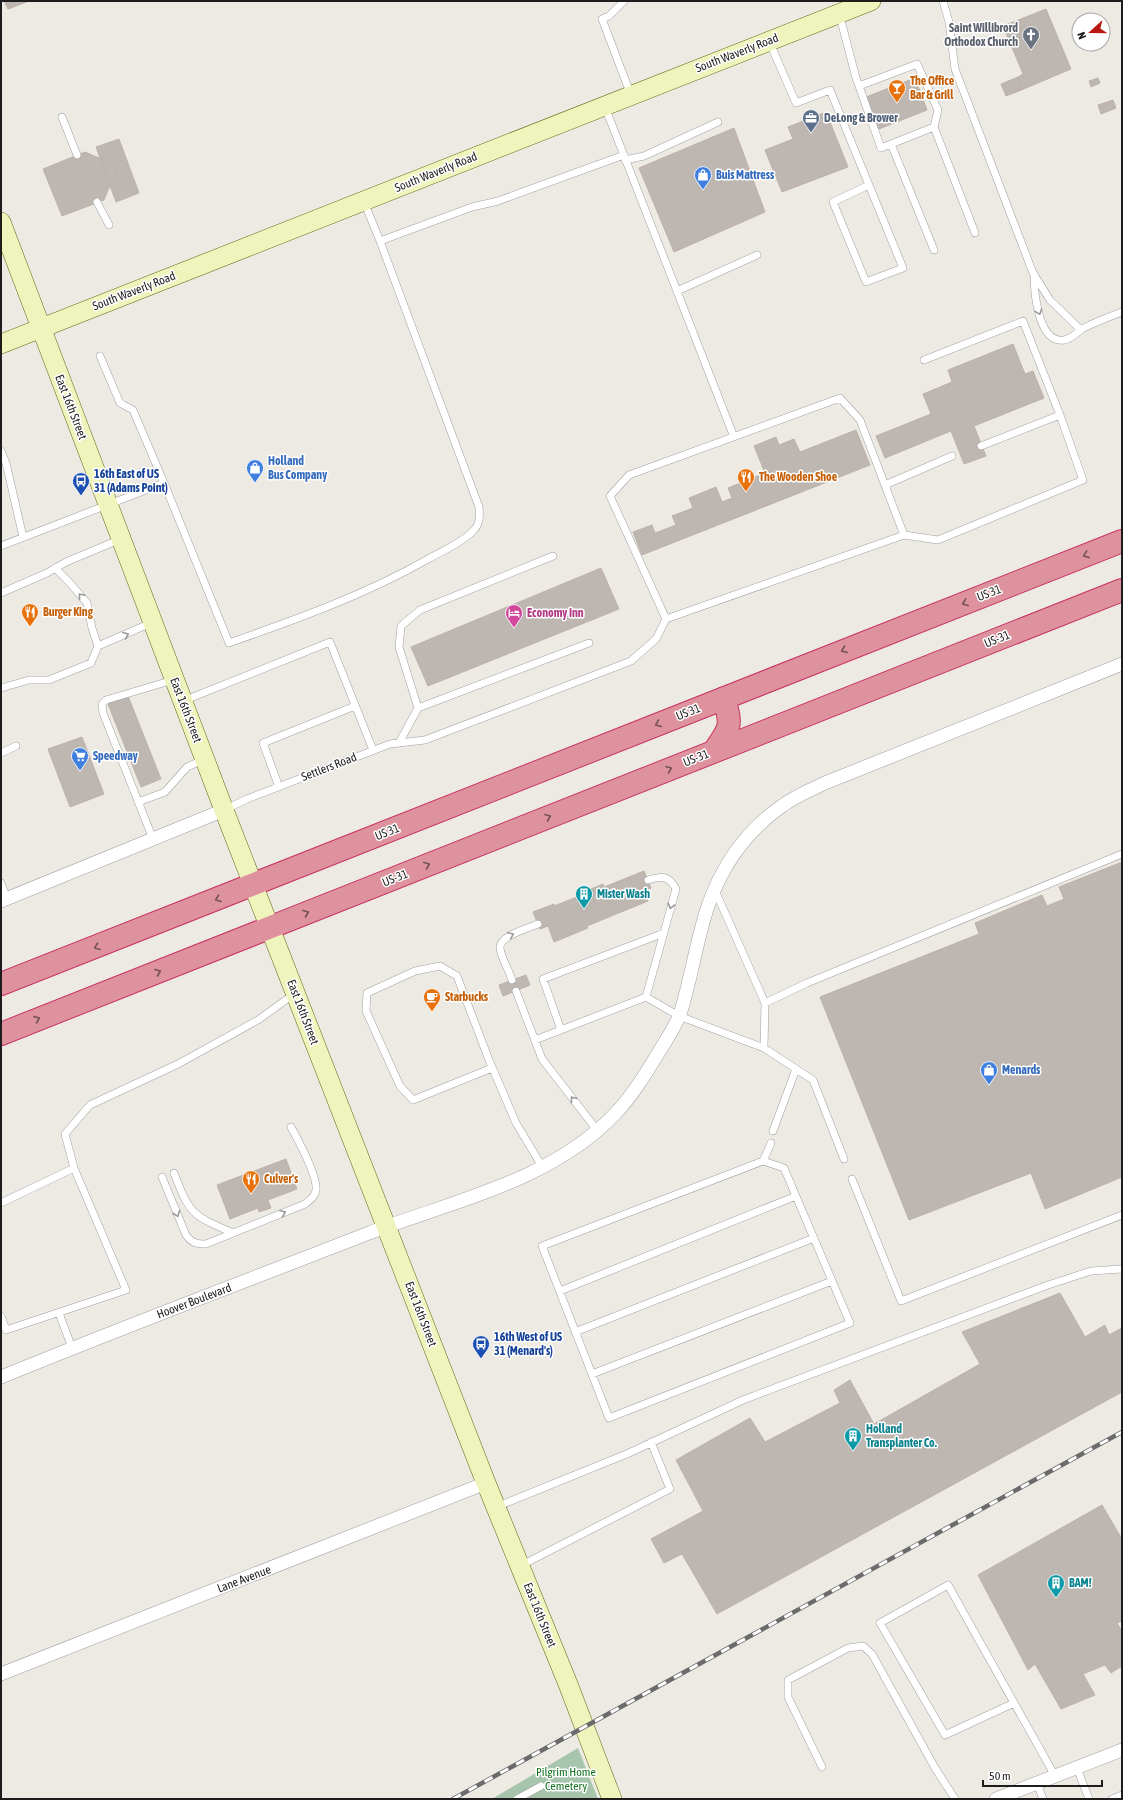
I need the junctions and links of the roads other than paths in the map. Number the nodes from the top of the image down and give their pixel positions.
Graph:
1 (624, 1) edge
2 (871, 1) edge
3 (943, 1) edge
4 (839, 13) junction
5 (769, 41) junction
6 (859, 86) junction
7 (631, 95) junction
8 (604, 106) junction
9 (62, 117) dead end
10 (718, 122) dead end
11 (934, 127) junction
12 (891, 144) junction
13 (77, 156) dead end
14 (624, 158) junction
15 (869, 186) junction
16 (363, 201) junction
17 (97, 202) dead end
18 (1, 222) edge
19 (109, 225) dead end
20 (975, 233) dead end
21 (380, 241) junction
22 (934, 250) dead end
23 (757, 255) dead end
24 (1034, 273) junction
25 (677, 291) junction
26 (1122, 312) edge
27 (41, 327) junction
28 (1081, 330) junction
29 (1, 344) edge
30 (100, 356) dead end
31 (924, 360) dead end
32 (1060, 415) junction
33 (734, 437) junction
34 (982, 446) dead end
35 (1, 451) edge
36 (952, 456) dead end
37 (164, 483) junction
38 (885, 485) junction
39 (108, 503) junction
40 (904, 535) junction
41 (24, 537) junction
42 (121, 539) junction
43 (1122, 541) edge
44 (1, 546) edge
45 (553, 556) dead end
46 (55, 568) junction
47 (1122, 590) edge
48 (1, 593) edge
49 (666, 619) junction
50 (153, 622) junction
51 (589, 643) dead end
52 (98, 646) junction
53 (1122, 664) edge
54 (174, 679) junction
55 (1, 688) edge
56 (724, 698) junction
57 (183, 701) junction
58 (355, 706) junction
59 (418, 708) junction
60 (399, 743) junction
61 (16, 746) dead end
62 (373, 750) junction
63 (714, 751) junction
64 (1, 753) edge
65 (205, 760) junction
66 (279, 787) junction
67 (138, 802) junction
68 (224, 810) junction
69 (152, 839) junction
70 (1122, 854) edge
71 (648, 880) dead end
72 (1, 883) edge
73 (254, 885) junction
74 (714, 888) junction
75 (4, 900) edge
76 (538, 924) dead end
77 (270, 927) junction
78 (664, 933) junction
79 (512, 980) dead end
80 (1, 984) edge
81 (516, 991) dead end
82 (296, 993) junction
83 (646, 997) junction
84 (765, 1004) junction
85 (679, 1016) junction
86 (561, 1030) junction
87 (1, 1034) edge
88 (535, 1040) junction
89 (764, 1048) junction
90 (492, 1068) junction
91 (796, 1069) junction
92 (291, 1127) dead end
93 (597, 1130) junction
94 (773, 1131) dead end
95 (770, 1143) dead end
96 (844, 1159) dead end
97 (763, 1161) junction
98 (74, 1168) junction
99 (543, 1168) junction
100 (174, 1173) dead end
101 (162, 1178) dead end
102 (852, 1179) dead end
103 (796, 1196) junction
104 (1, 1203) edge
105 (1122, 1215) edge
106 (387, 1226) junction
107 (233, 1232) junction
108 (814, 1238) junction
109 (1122, 1269) edge
110 (832, 1281) junction
111 (560, 1291) junction
112 (59, 1313) junction
113 (1, 1316) edge
114 (575, 1332) junction
115 (72, 1348) junction
116 (592, 1374) junction
117 (1, 1378) edge
118 (652, 1442) junction
119 (486, 1483) junction
120 (496, 1508) junction
121 (520, 1566) junction
122 (1, 1674) edge
123 (1014, 1703) junction
124 (1122, 1750) edge
125 (822, 1767) dead end
126 (1077, 1768) junction
127 (1055, 1776) junction
128 (1037, 1783) junction
129 (541, 1786) dead end
130 (1122, 1795) edge
131 (519, 1799) edge
132 (612, 1799) edge
133 (955, 1799) edge
134 (996, 1799) edge
135 (1043, 1799) edge
136 (1089, 1799) edge
137 (1112, 1799) edge

1 - 7 lane
2 - 4 main road, South Waverly Road
3 - 24 lane
4 - 5 main road, South Waverly Road
4 - 6 lane
5 - 7 main road, South Waverly Road
5 - 15 lane
6 - 11 lane
6 - 12 lane
7 - 8 main road, South Waverly Road
8 - 14 lane
8 - 16 main road, South Waverly Road
9 - 13 lane
10 - 14 lane
11 - 12 lane
11 - 20 lane
12 - 22 lane
14 - 21 lane
14 - 25 lane
15 - 15 lane
16 - 21 lane
16 - 27 main road, South Waverly Road
17 - 19 lane
18 - 27 main road, East 16th Street
21 - 37 lane
23 - 25 lane
24 - 28 lane
24 -> 28 lane
25 - 33 lane
26 - 28 lane
27 - 29 main road, South Waverly Road
27 - 39 main road, East 16th Street
30 - 37 lane
31 - 32 lane
32 - 34 lane
32 - 40 lane
33 - 38 lane
33 - 49 lane
35 - 41 lane
36 - 38 lane
37 - 39 lane
38 - 40 lane
39 - 41 lane
39 - 42 main road, East 16th Street
40 - 49 lane
41 - 44 lane
42 - 46 lane
42 - 50 main road, East 16th Street
43 -> 56 highway, US 31 / US 31
45 - 59 lane
46 - 48 lane
52 -> 46 lane
47 - 63 highway, US-31
49 - 60 lane, Settlers Road
52 -> 50 lane
50 - 54 main road, East 16th Street
51 - 59 lane
52 - 55 lane
53 - 74 street, Hoover Boulevard
54 - 57 main road, East 16th Street
54 - 67 lane
56 - 63 highway
56 -> 73 highway, US 31 / US 31
57 - 58 lane
57 - 65 main road, East 16th Street
58 - 62 lane
58 - 66 lane
59 - 60 lane
60 - 62 lane, Settlers Road
61 - 64 lane
62 - 66 lane, Settlers Road
77 -> 63 highway, US-31
65 - 67 lane
65 - 68 main road, East 16th Street
66 - 68 lane, Settlers Road
67 - 69 lane
68 - 69 street, Settlers Road
68 - 73 main road, East 16th Street
69 - 75 street, Settlers Road
70 - 84 lane
71 -> 78 lane
72 - 75 lane
73 - 77 main road, East 16th Street
73 -> 80 highway, US 31
74 - 84 lane
74 - 85 street, Hoover Boulevard
79 -> 76 lane
77 - 82 main road, East 16th Street
87 -> 77 highway, US-31
78 - 83 lane
78 - 86 lane
81 - 88 lane
82 - 98 lane
82 - 106 main road, East 16th Street
83 - 85 lane
83 - 86 lane
84 - 89 lane
85 - 89 lane
85 - 93 street, Hoover Boulevard
86 - 88 lane
93 -> 88 lane
89 - 91 lane
90 - 90 lane
90 - 99 lane
91 - 94 lane
91 - 96 lane
107 -> 92 lane
93 - 99 street, Hoover Boulevard
95 - 97 lane
97 - 103 lane
97 - 111 lane
98 - 104 lane
98 - 112 lane
99 - 106 street, Hoover Boulevard
100 - 107 lane
101 -> 107 lane
102 - 105 lane
103 - 108 lane
103 - 111 lane
106 - 115 street, Hoover Boulevard
106 - 119 main road, East 16th Street
108 - 110 lane
108 - 114 lane
109 - 118 lane
110 - 116 lane
110 - 116 lane
111 - 114 lane
112 - 113 lane
112 - 115 lane
114 - 116 lane
115 - 117 street, Hoover Boulevard
118 - 120 lane
118 - 121 lane
119 - 120 main road, East 16th Street
119 - 122 street, Lane Avenue
120 - 121 main road, East 16th Street
121 - 132 main road, East 16th Street
123 - 123 lane
123 - 127 lane
124 - 126 street
125 - 133 lane
126 - 127 street
126 - 136 lane
127 - 128 street
128 - 134 street
128 - 135 lane
129 - 131 lane
130 - 137 lane

